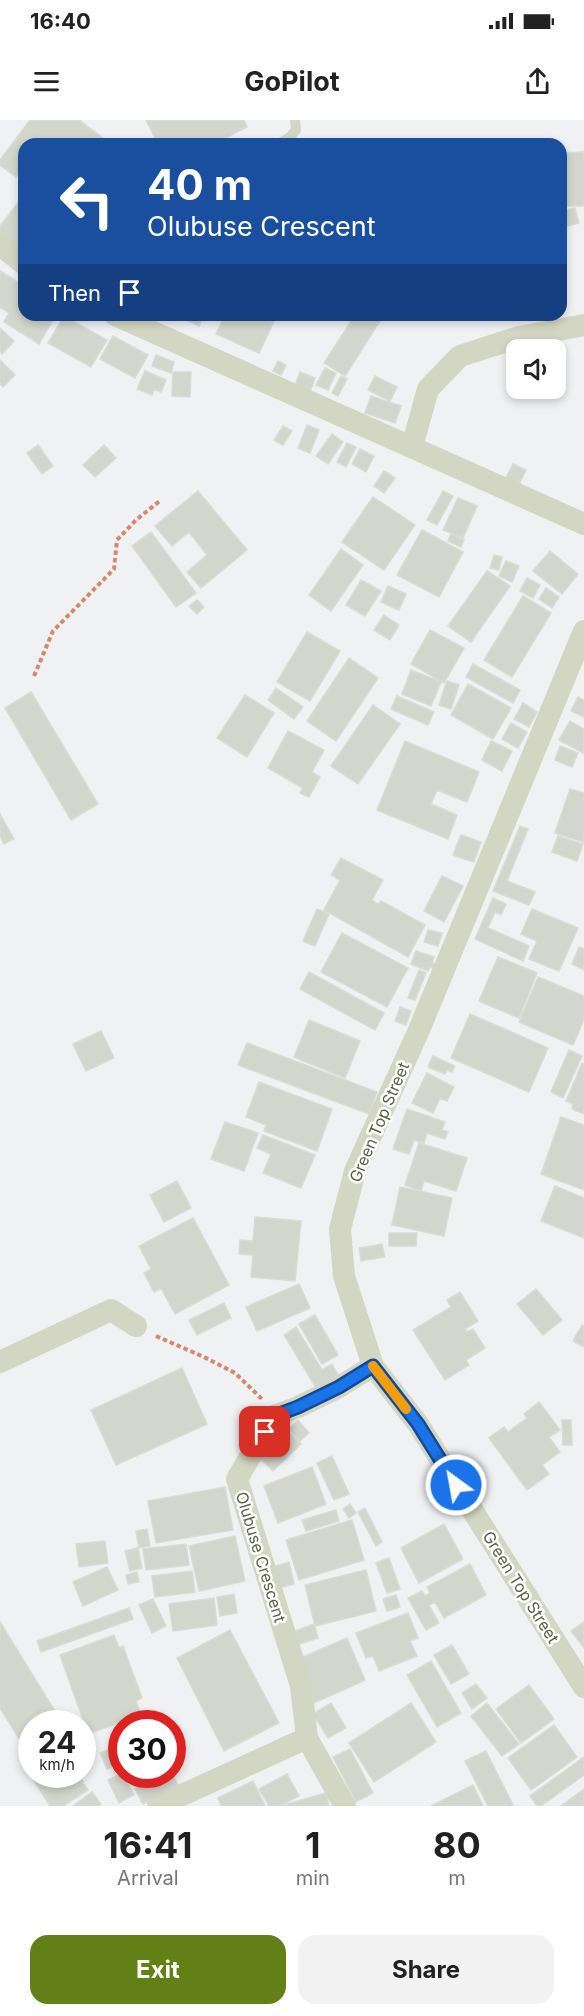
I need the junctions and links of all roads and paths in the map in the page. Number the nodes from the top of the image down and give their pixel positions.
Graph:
1 (295, 120) edge
2 (288, 138) edge
3 (0, 245) edge
4 (18, 259) edge
5 (128, 321) edge
6 (584, 325) edge
7 (412, 447) junction
8 (161, 500) dead end
9 (584, 524) edge
10 (584, 631) edge
11 (34, 676) dead end
12 (136, 1326) joint
13 (0, 1362) edge
14 (373, 1366) junction
15 (274, 1416) junction
16 (584, 1687) edge
17 (307, 1738) junction
18 (158, 1806) edge
19 (345, 1806) edge

1 - 2 lane
3 - 4 street
5 - 7 street
6 - 7 street
7 - 9 street
8 - 11 path
10 - 14 street, Green Top Street
12 - 13 street
12 - 15 path
14 - 15 street
14 - 16 street, Green Top Street
15 - 17 street, Olubuse Crescent
17 - 18 street
17 - 19 street, Olubuse Crescent

